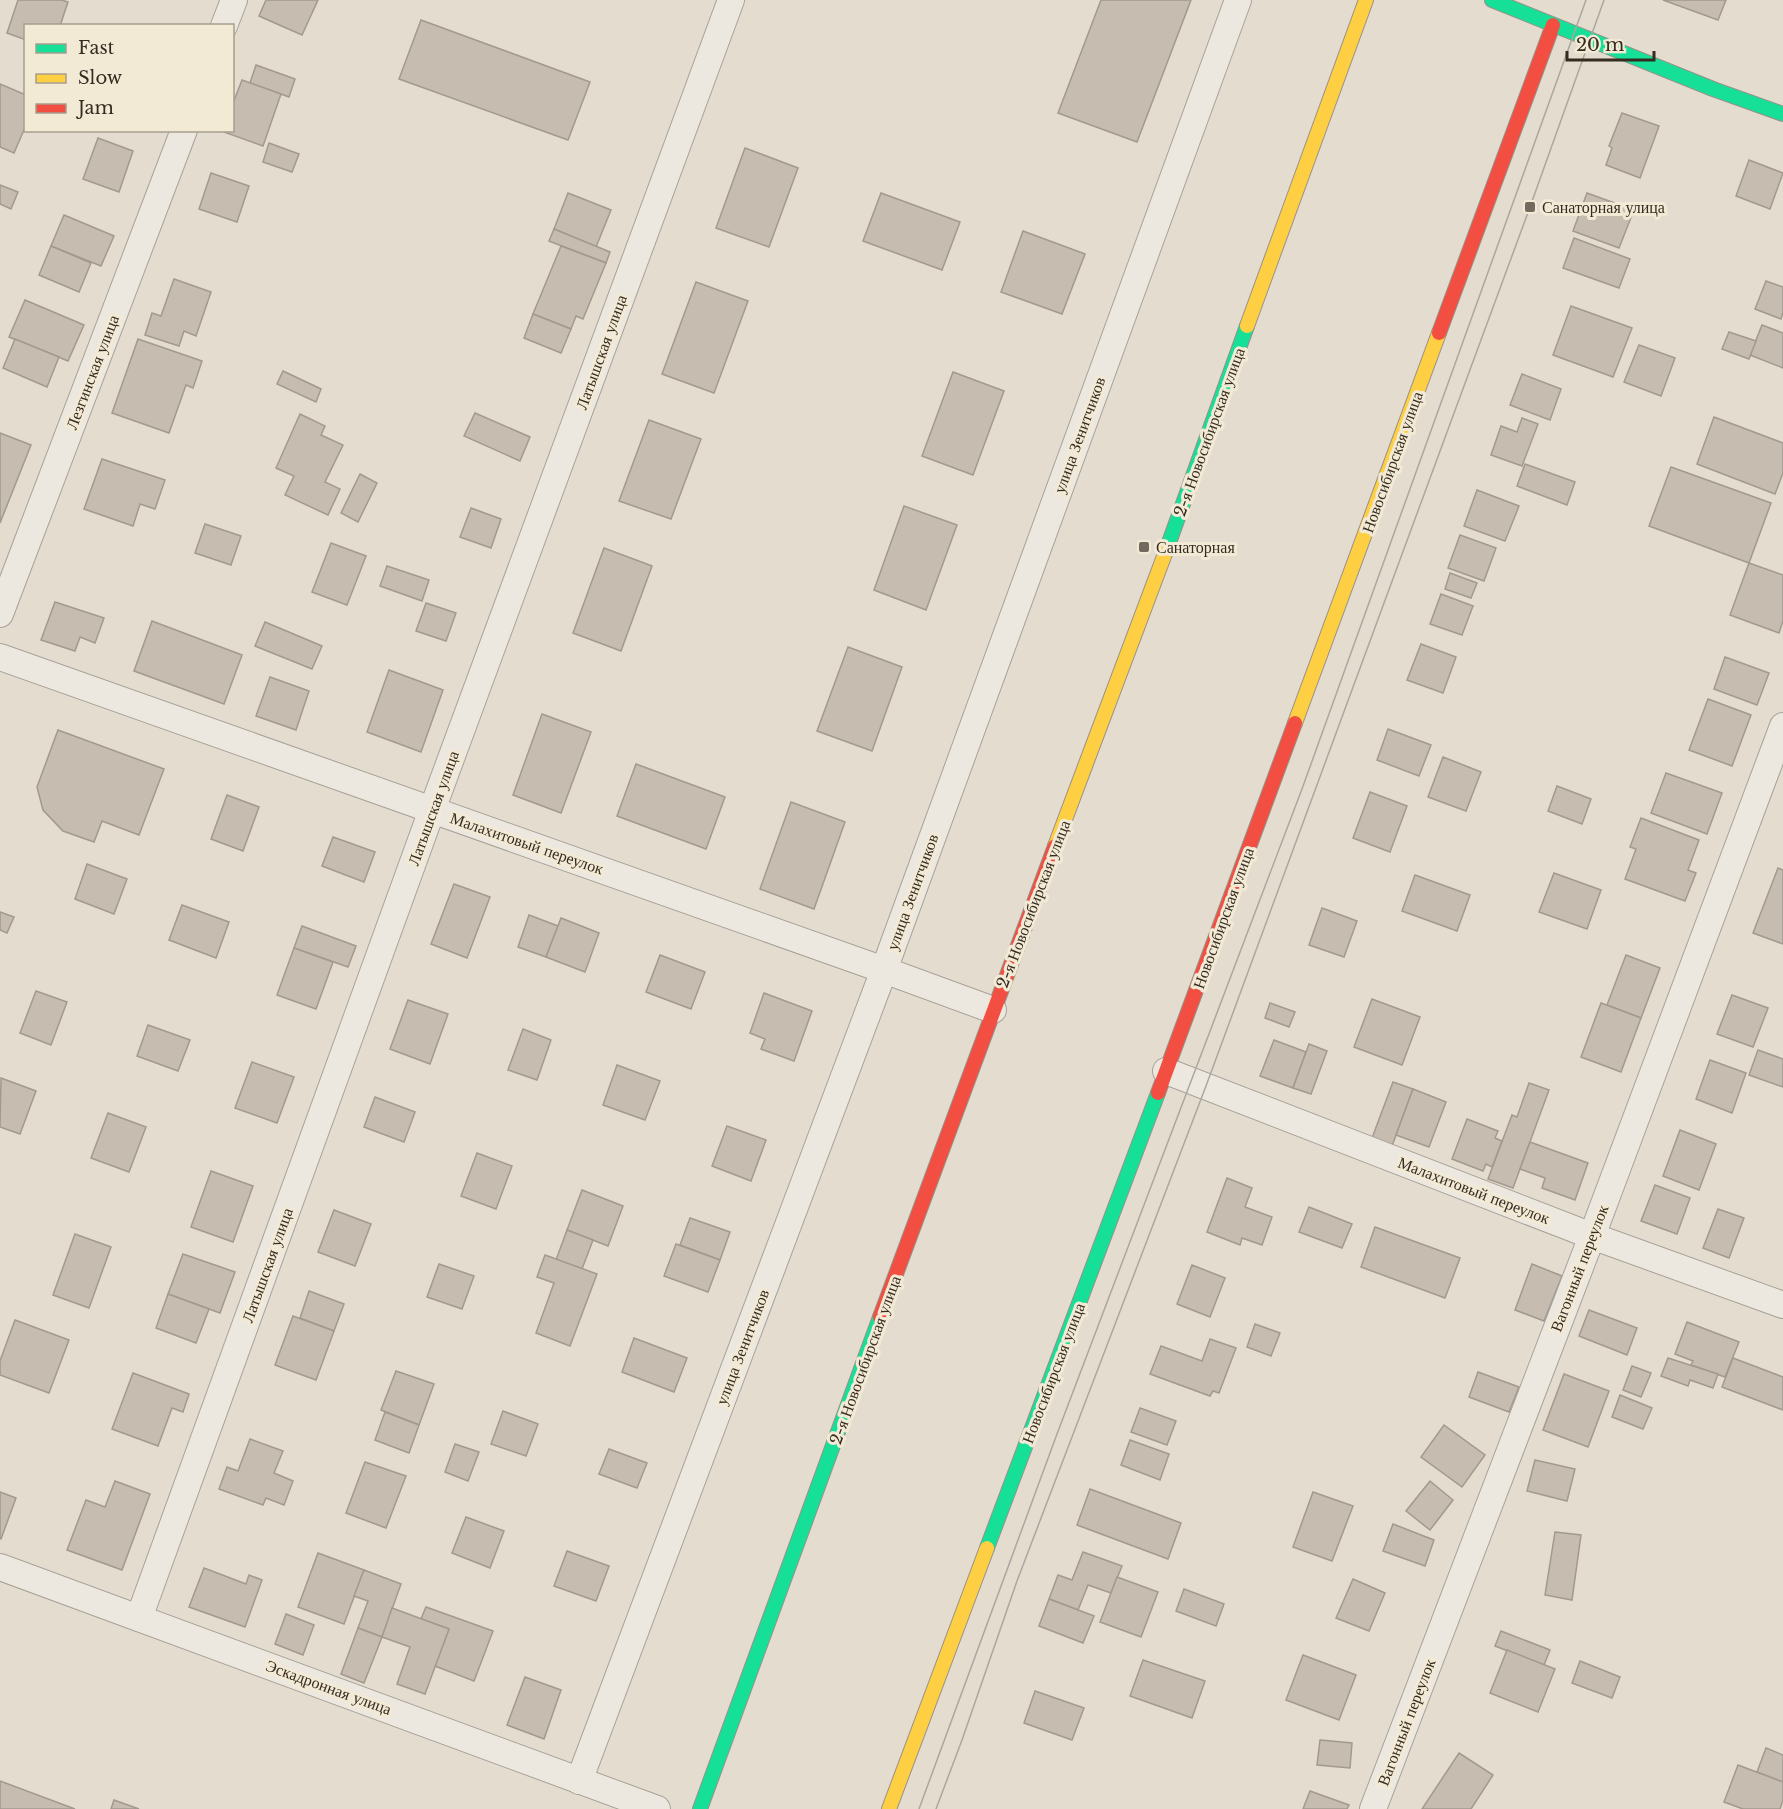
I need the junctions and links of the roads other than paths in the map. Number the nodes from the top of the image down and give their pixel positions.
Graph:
1 (234, 0) edge
2 (731, 0) edge
3 (1238, 0) edge
4 (1366, 0) edge
5 (1492, 0) edge
6 (225, 24) edge
7 (1553, 25) junction
8 (1783, 114) edge
9 (183, 132) edge
10 (0, 614) edge
11 (0, 657) edge
12 (1783, 726) edge
13 (432, 810) junction
14 (884, 970) junction
15 (993, 1010) junction
16 (1166, 1071) junction
17 (1592, 1236) junction
18 (1783, 1305) edge
19 (0, 1567) edge
20 (140, 1618) junction
21 (579, 1781) junction
22 (657, 1809) edge
23 (700, 1809) edge
24 (889, 1809) edge
25 (1373, 1809) edge

1 - 6 street
2 - 13 street, Латышская улица
3 - 14 street, улица Зенитчиков
4 - 15 street, 2-я Новосибирская улица
5 - 7 street
7 - 8 street
7 - 16 street, Новосибирская улица
9 - 10 street, Лезгинская улица
11 - 13 street, Малахитовый переулок
12 - 17 street, Вагонный переулок
13 - 14 street, Малахитовый переулок
13 - 20 street, Латышская улица
14 - 15 street, Малахитовый переулок
14 - 21 street, улица Зенитчиков
15 - 23 street, 2-я Новосибирская улица
16 - 17 street, Малахитовый переулок
16 - 24 street, Новосибирская улица
17 - 18 street, Малахитовый переулок
17 - 25 street, Вагонный переулок
19 - 20 street, Эскадронная улица
20 - 21 street, Эскадронная улица
21 - 22 street, Эскадронная улица

